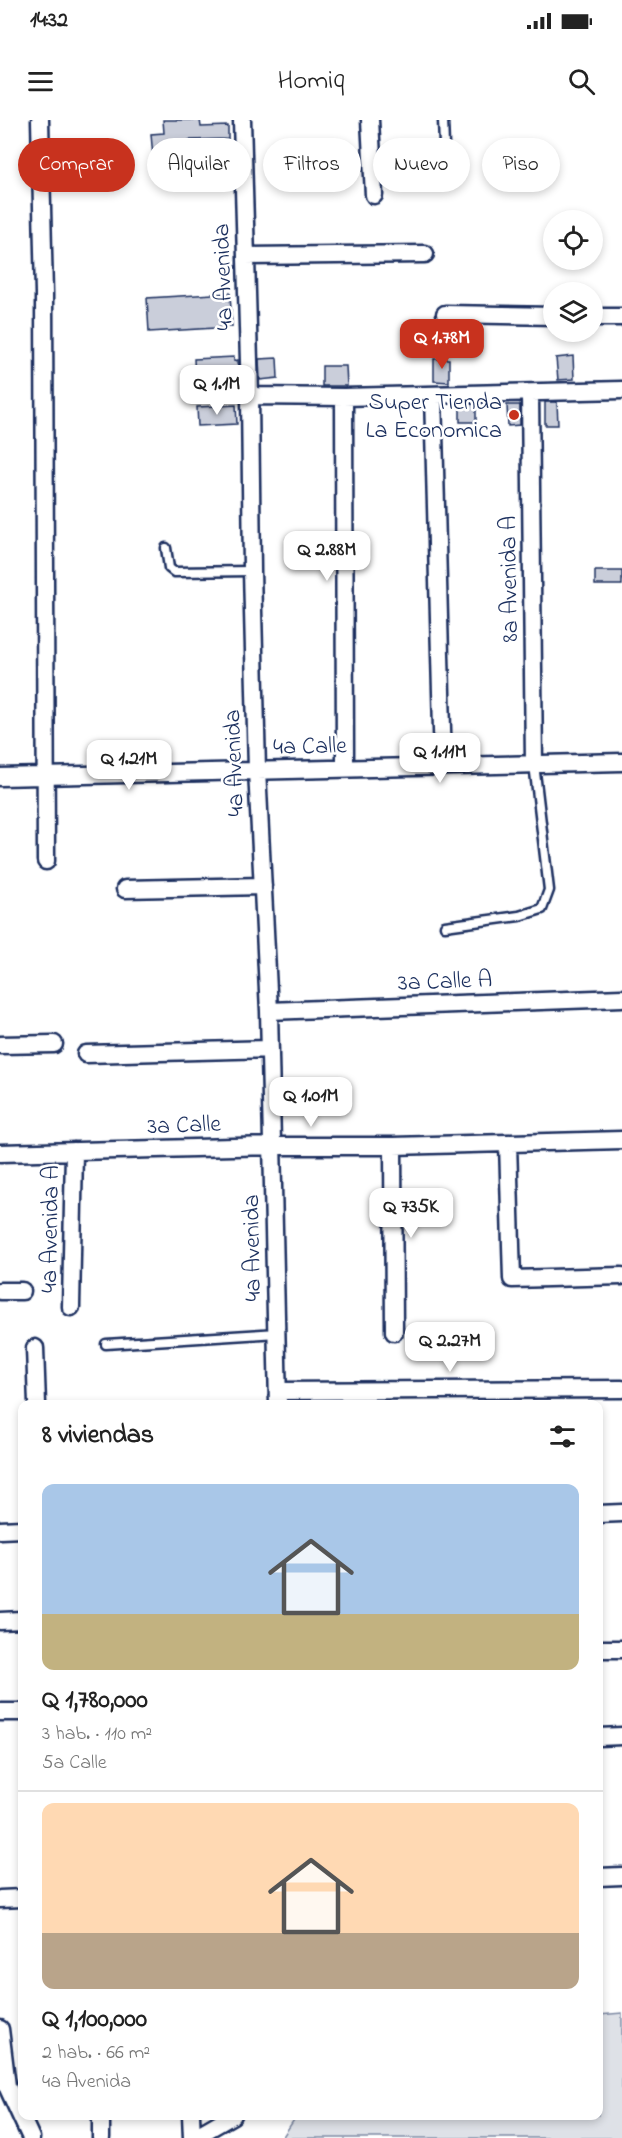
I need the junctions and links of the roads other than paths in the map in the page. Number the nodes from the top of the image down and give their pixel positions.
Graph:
1 (40, 120) edge
2 (242, 120) edge
3 (370, 120) edge
4 (443, 120) edge
5 (444, 138) edge
6 (374, 195) dead end
7 (425, 254) dead end
8 (246, 256) junction
9 (445, 314) dead end
10 (543, 316) edge
11 (603, 317) edge
12 (622, 317) edge
13 (622, 390) edge
14 (530, 394) junction
15 (433, 395) junction
16 (250, 396) junction
17 (344, 397) junction
18 (166, 548) dead end
19 (252, 571) junction
20 (622, 762) edge
21 (534, 764) junction
22 (442, 766) junction
23 (345, 768) junction
24 (257, 770) junction
25 (46, 775) junction
26 (0, 777) edge
27 (46, 861) dead end
28 (263, 886) junction
29 (125, 889) dead end
30 (444, 926) dead end
31 (622, 998) edge
32 (269, 1011) junction
33 (54, 1044) dead end
34 (0, 1045) edge
35 (270, 1049) junction
36 (86, 1054) dead end
37 (622, 1140) edge
38 (508, 1143) junction
39 (273, 1146) junction
40 (393, 1146) junction
41 (74, 1151) junction
42 (0, 1153) edge
43 (622, 1276) edge
44 (22, 1291) dead end
45 (0, 1292) edge
46 (71, 1307) dead end
47 (394, 1332) dead end
48 (277, 1333) junction
49 (106, 1344) dead end
50 (35, 1348) dead end
51 (622, 1389) edge
52 (278, 1398) edge
53 (37, 1400) edge
54 (622, 1513) edge
55 (603, 1514) edge
56 (18, 1529) edge
57 (0, 1530) edge
58 (18, 1620) edge
59 (0, 1621) edge
60 (603, 1649) edge
61 (622, 1649) edge
62 (0, 1712) edge
63 (18, 1712) edge
64 (622, 1736) edge
65 (603, 1737) edge
66 (603, 1876) edge
67 (622, 1876) edge
68 (18, 1898) edge
69 (0, 1899) edge
70 (0, 2029) edge
71 (3, 2083) edge
72 (18, 2112) edge
73 (22, 2120) edge
74 (101, 2120) edge
75 (191, 2120) edge
76 (224, 2120) edge
77 (31, 2138) edge
78 (101, 2138) edge
79 (193, 2138) edge

1 - 25 street
2 - 8 street, 4a Avenida
3 - 6 street
4 - 5 lane
7 - 8 street
8 - 16 street, 4a Avenida
9 - 10 street
11 - 12 street
13 - 14 street
14 - 15 street
14 - 21 street, 8a Avenida A
15 - 17 street
15 - 22 street
16 - 17 street
16 - 19 street, 4a Avenida
17 - 23 street
18 - 19 lane
19 - 24 street, 4a Avenida
20 - 21 street, 4a Calle
21 - 22 street, 4a Calle
21 - 30 lane
22 - 23 street, 4a Calle
23 - 24 street, 4a Calle
24 - 25 street, 4a Calle
24 - 28 street, 4a Avenida
25 - 26 street, 4a Calle
25 - 27 street
28 - 29 street
28 - 32 street, 4a Avenida
31 - 32 street, 3a Calle A
32 - 35 street, 4a Avenida
33 - 34 street
35 - 36 street
35 - 39 street, 4a Avenida
37 - 38 street, 3a Calle
38 - 40 street, 3a Calle
38 - 43 street
39 - 40 street, 3a Calle
39 - 41 street, 3a Calle
39 - 48 street, 4a Avenida
40 - 47 street
41 - 42 street, 3a Calle
41 - 46 street, 4a Avenida A
44 - 45 street
48 - 49 lane
48 - 52 street, 4a Avenida
50 - 53 street
51 - 52 street
54 - 55 street
56 - 57 street
58 - 59 street
60 - 61 street
62 - 63 street
64 - 65 street
66 - 67 street
68 - 69 street
70 - 71 street
71 - 72 street
73 - 77 street
74 - 78 street
75 - 79 street
76 - 79 street

